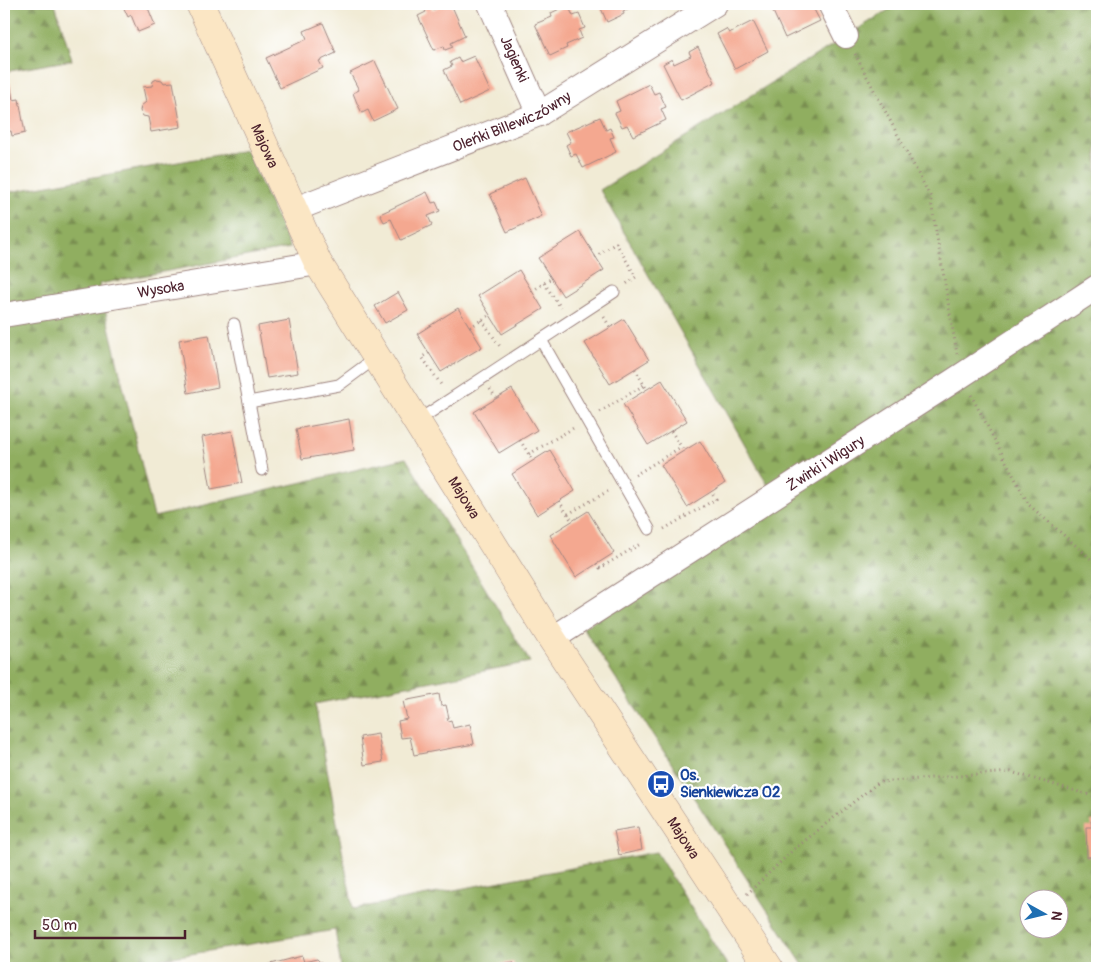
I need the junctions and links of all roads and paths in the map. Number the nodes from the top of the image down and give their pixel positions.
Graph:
1 (200, 4) edge
2 (490, 4) edge
3 (715, 4) edge
4 (830, 4) edge
5 (846, 36) joint
6 (539, 114) junction
7 (293, 210) junction
8 (595, 257) dead end
9 (318, 263) junction
10 (552, 278) dead end
11 (544, 283) junction
12 (1097, 287) edge
13 (532, 291) dead end
14 (614, 292) joint
15 (4, 315) edge
16 (490, 315) dead end
17 (482, 320) junction
18 (571, 320) junction
19 (234, 324) dead end
20 (470, 327) dead end
21 (541, 340) junction
22 (429, 353) dead end
23 (377, 357) junction
24 (509, 361) junction
25 (635, 369) dead end
26 (960, 376) junction
27 (647, 390) dead end
28 (450, 399) junction
29 (249, 402) junction
30 (417, 421) junction
31 (671, 431) dead end
32 (520, 440) dead end
33 (684, 451) dead end
34 (533, 461) dead end
35 (262, 470) dead end
36 (711, 491) dead end
37 (559, 501) dead end
38 (572, 521) dead end
39 (651, 532) junction
40 (597, 563) dead end
41 (1097, 564) edge
42 (552, 639) junction
43 (1092, 796) dead end
44 (730, 909) junction
45 (769, 968) edge

1 - 7 street, Majowa
2 - 6 street, Jagienki
3 - 6 street, Oleńki Billewiczówny
4 - 5 street
5 - 26 path
6 - 7 street, Oleńki Billewiczówny
7 - 9 street, Majowa
8 - 14 path
9 - 15 street, Wysoka
9 - 23 street, Majowa
10 - 11 path
11 - 13 path
11 - 18 path
12 - 26 street, Żwirki i Wigury
14 - 18 lane
16 - 17 path
17 - 20 path
17 - 24 path
18 - 21 lane
19 - 29 lane
21 - 24 lane
21 - 39 lane
22 - 28 path
23 - 29 lane
23 - 30 street, Majowa
24 - 28 lane
25 - 27 path
26 - 41 path
26 - 42 street, Żwirki i Wigury
28 - 30 lane
29 - 35 lane
30 - 42 street, Majowa
31 - 33 path
32 - 34 path
36 - 39 path
37 - 38 path
39 - 40 path
42 - 44 street, Majowa
43 - 44 path
44 - 45 street, Majowa

